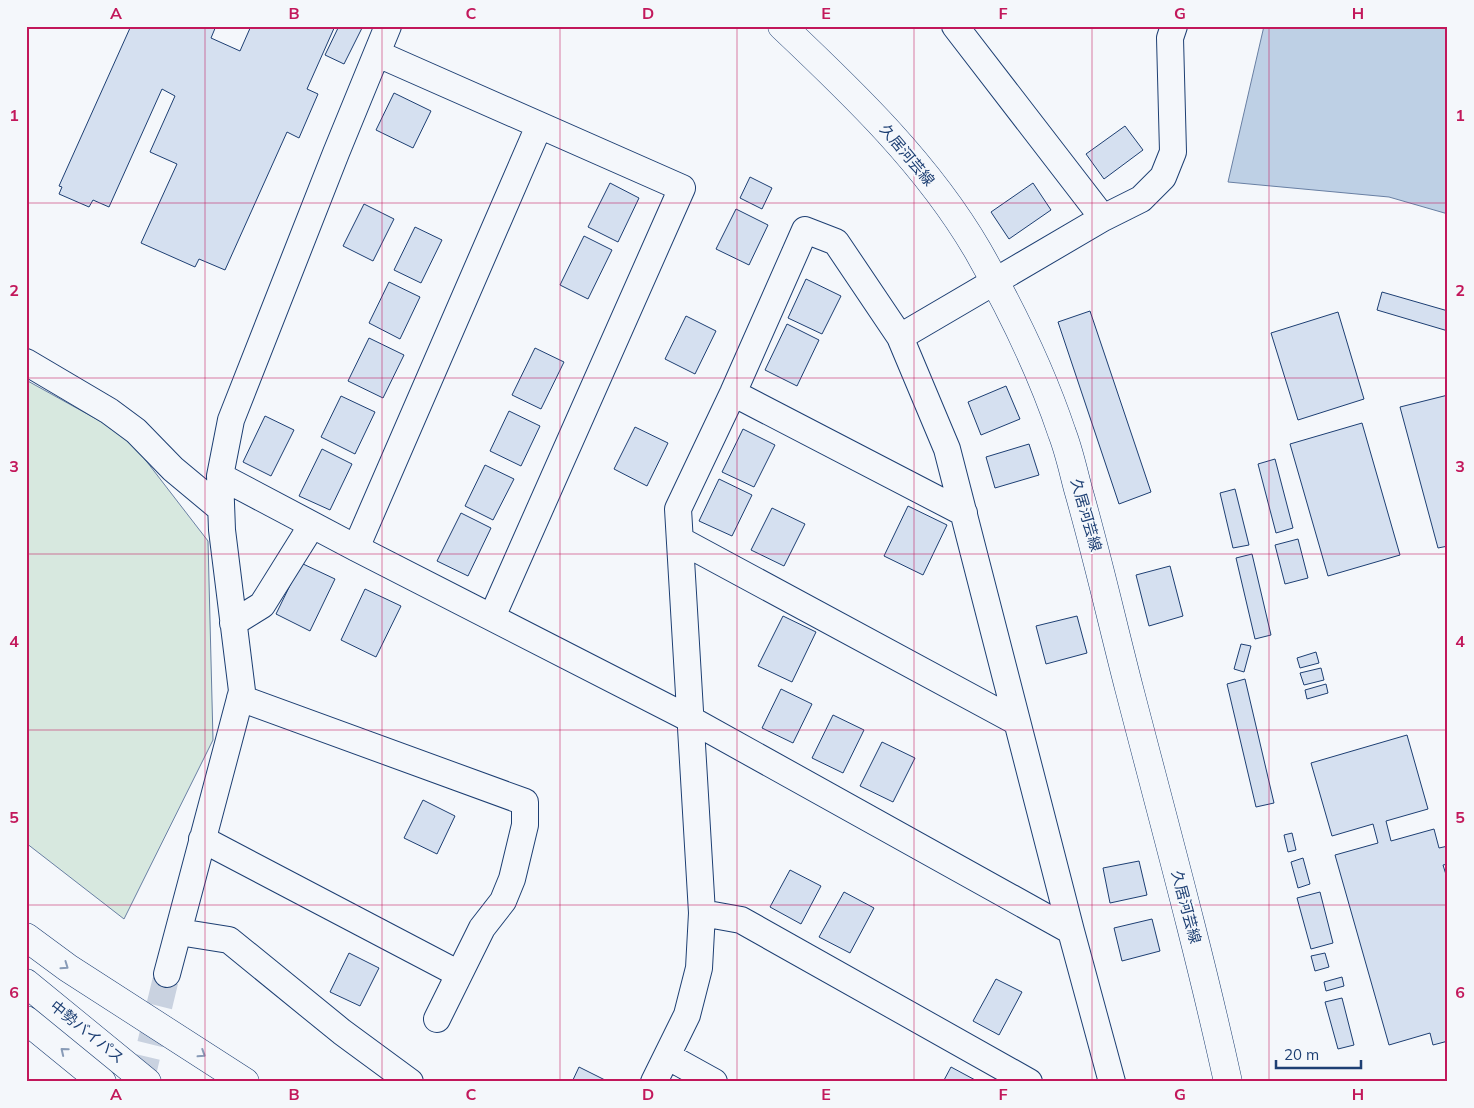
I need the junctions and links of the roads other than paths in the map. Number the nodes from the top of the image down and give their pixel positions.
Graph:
1 (388, 26) edge
2 (782, 26) edge
3 (955, 26) edge
4 (1168, 30) edge
5 (378, 54) junction
6 (539, 126) junction
7 (1103, 218) junction
8 (994, 281) junction
9 (900, 337) junction
10 (26, 362) edge
11 (733, 393) junction
12 (220, 476) junction
13 (221, 509) junction
14 (964, 513) junction
15 (312, 525) junction
16 (680, 540) junction
17 (356, 548) junction
18 (492, 617) junction
19 (234, 623) junction
20 (240, 698) junction
21 (690, 720) junction
22 (1017, 722) junction
23 (202, 840) junction
24 (702, 913) junction
25 (1070, 931) junction
26 (179, 932) junction
27 (26, 937) edge
28 (167, 974) tunnel mouth
29 (459, 974) junction
30 (26, 983) edge
31 (437, 1019) dead end
32 (26, 1020) edge
33 (667, 1056) junction
34 (102, 1082) edge
35 (147, 1082) edge
36 (245, 1082) edge
37 (410, 1082) edge
38 (654, 1082) edge
39 (714, 1082) edge
40 (1029, 1082) edge
41 (1112, 1082) edge
42 (1228, 1082) edge

1 - 5 street
2 - 8 main road, 久居河芸線
3 - 7 street
4 - 7 street
5 - 6 street
5 - 12 street
6 - 17 street
6 - 18 street
7 - 8 street
8 - 9 street
8 - 42 main road, 久居河芸線
9 - 11 street
9 - 14 street
10 - 13 street
11 - 14 street
11 - 16 street
12 - 13 street
12 - 15 street
13 - 19 street
14 - 22 street
15 - 17 street
15 - 19 street
16 - 21 street
16 - 22 street
17 - 18 street
18 - 21 street
19 - 20 street
20 - 23 street
20 - 29 street
21 - 24 street
21 - 25 street
22 - 25 street
23 - 26 street
23 - 29 street
24 - 33 street
24 - 40 street
25 - 41 street
26 - 28 street
26 - 37 street
27 -> 36 main road
29 - 31 street
30 - 35 main road, 中勢バイパス
34 -> 32 main road
33 - 38 street
33 - 39 street

